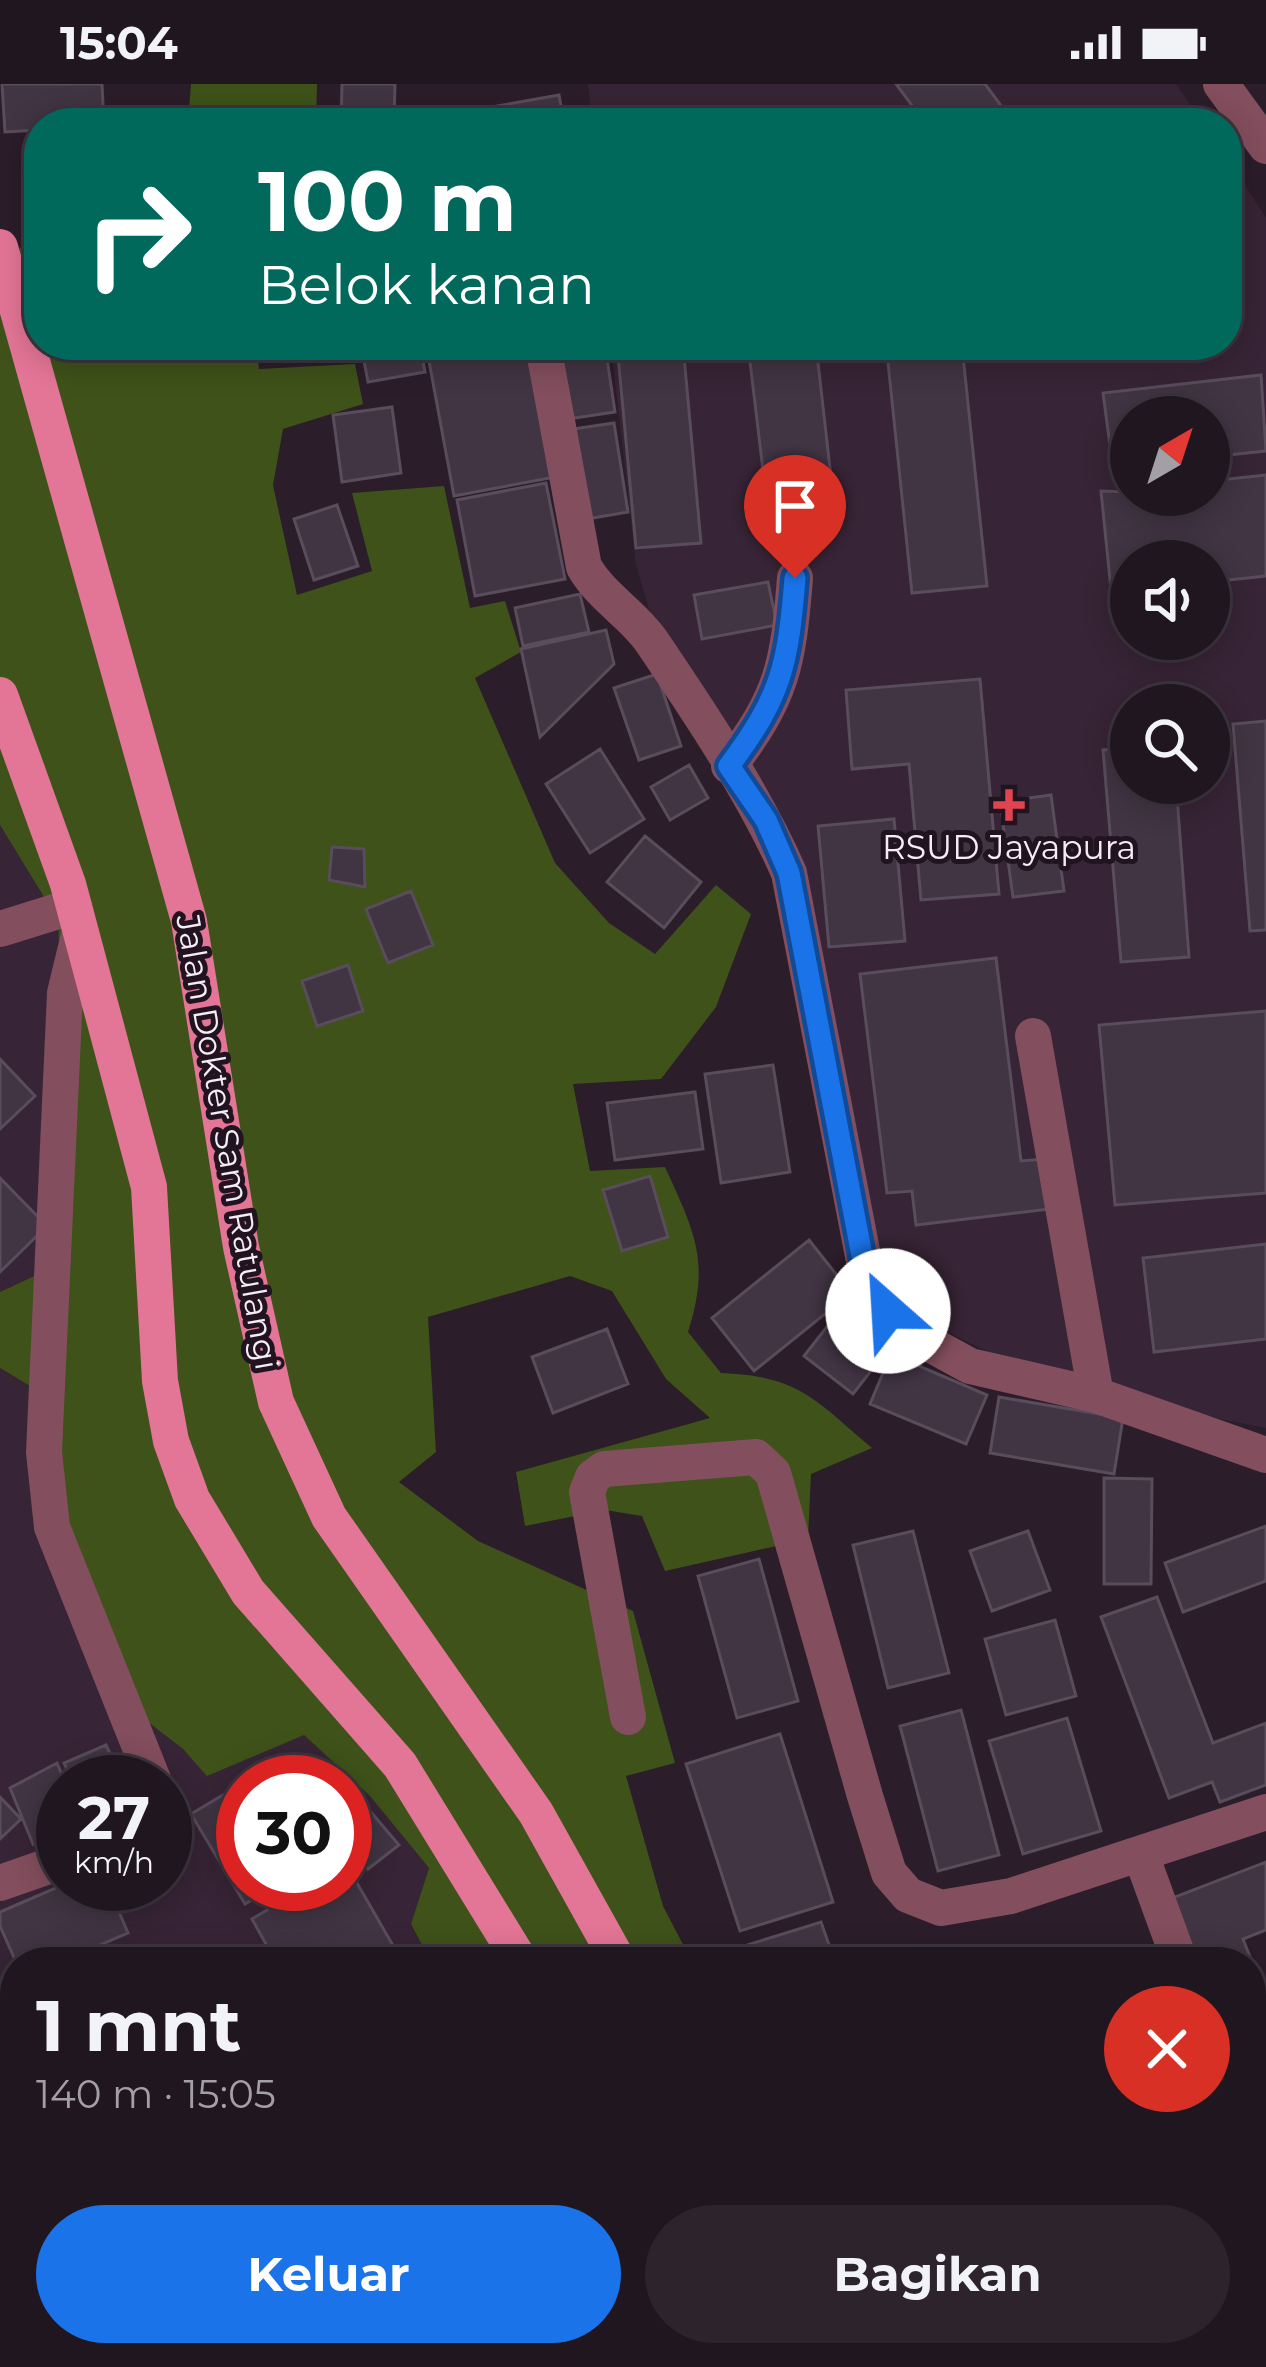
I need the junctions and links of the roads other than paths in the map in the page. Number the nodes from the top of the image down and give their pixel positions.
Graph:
1 (1242, 113) edge
2 (1266, 146) edge
3 (0, 248) edge
4 (546, 360) edge
5 (17, 374) edge
6 (795, 578) dead end
7 (0, 694) edge
8 (729, 766) junction
9 (77, 918) junction
10 (0, 929) edge
11 (1034, 1036) dead end
12 (1096, 1395) junction
13 (1266, 1455) edge
14 (628, 1717) dead end
15 (143, 1755) edge
16 (1266, 1812) edge
17 (1141, 1856) junction
18 (36, 1870) edge
19 (0, 1883) edge
20 (512, 1947) edge
21 (611, 1947) edge
22 (1174, 1947) edge

1 - 2 street
3 - 5 main road, Jalan Dokter Sam Ratulangi
4 - 8 street
5 - 21 main road, Jalan Dokter Sam Ratulangi
6 - 8 street
7 - 9 main road
8 - 12 street
9 - 10 street
9 - 15 street
9 - 20 main road
11 - 12 street
12 - 13 street
14 - 17 street
16 - 17 street
17 - 22 street
18 - 19 street

